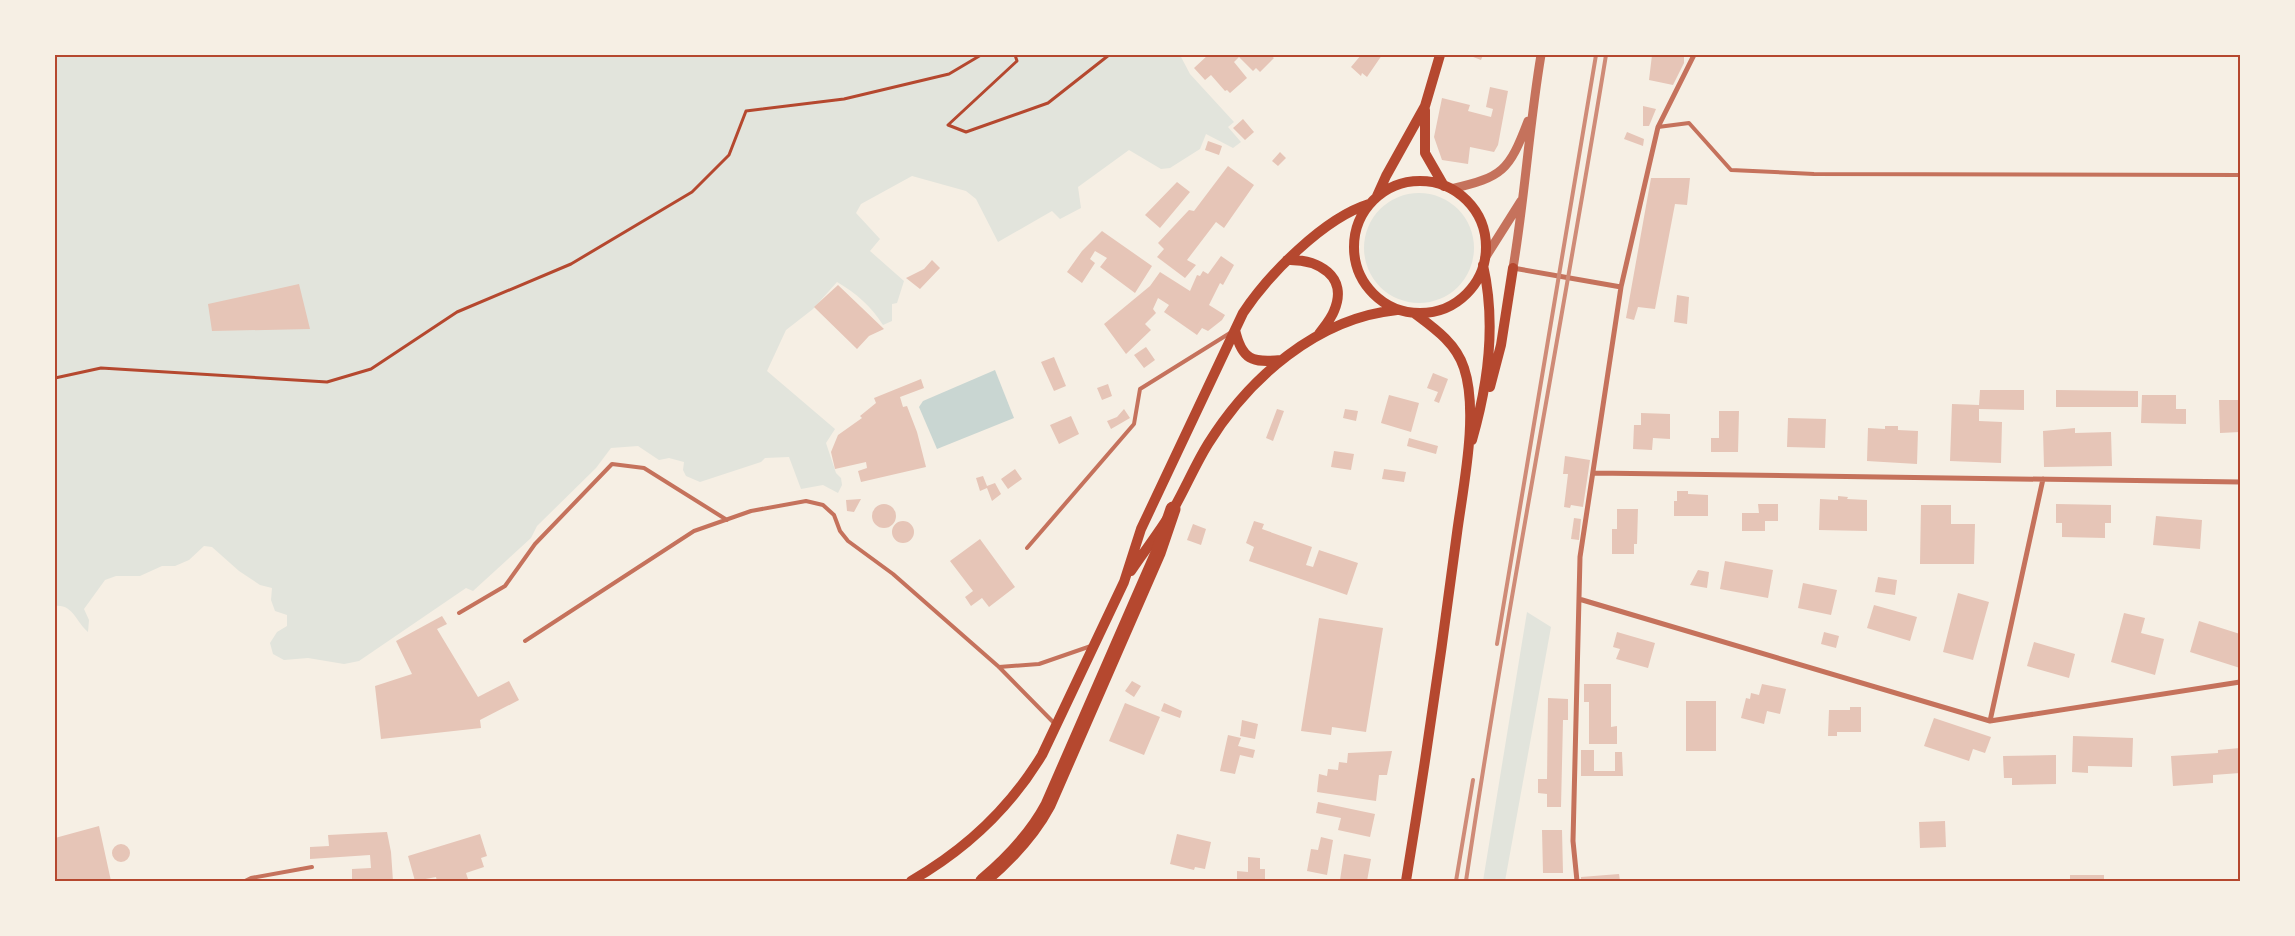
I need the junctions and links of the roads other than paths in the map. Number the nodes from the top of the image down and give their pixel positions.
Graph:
1 (1440, 55) edge
2 (1541, 55) edge
3 (1694, 55) edge
4 (1425, 106) junction
5 (1532, 111) junction
6 (1658, 127) junction
7 (2240, 175) edge
8 (1448, 188) junction
9 (1377, 196) junction
10 (1524, 197) junction
11 (1369, 204) junction
12 (1288, 260) junction
13 (1484, 262) junction
14 (1513, 268) junction
15 (1621, 287) junction
16 (1398, 310) junction
17 (1414, 313) junction
18 (1235, 330) junction
19 (1317, 336) junction
20 (1281, 360) junction
21 (1484, 397) junction
22 (1466, 463) junction
23 (1594, 473) junction
24 (2043, 479) junction
25 (2240, 482) edge
26 (1173, 510) junction
27 (726, 520) junction
28 (1027, 548) dead end
29 (1124, 582) junction
30 (1579, 598) junction
31 (459, 613) dead end
32 (525, 640) dead end
33 (1095, 644) junction
34 (999, 668) junction
35 (2240, 682) edge
36 (1990, 721) junction
37 (1057, 726) junction
38 (312, 866) dead end
39 (245, 881) edge
40 (911, 881) edge
41 (983, 881) edge
42 (1406, 881) edge
43 (1577, 881) edge

1 - 4 main road
2 - 5 street
3 - 6 street
4 - 8 main road
4 - 9 main road
5 - 8 street
5 - 10 street
6 - 7 lane
6 - 15 street
8 - 9 main road
8 - 13 main road
9 - 11 main road
10 - 13 street
10 - 14 street
11 - 12 main road
11 - 16 main road
12 - 18 main road
12 - 19 main road
13 - 17 main road
13 - 21 main road
14 - 15 street
14 - 21 main road
15 - 23 street
16 - 17 main road
16 - 19 main road
17 - 22 main road
18 - 20 main road
18 - 28 lane
18 - 29 main road
19 - 20 main road
20 - 26 main road
21 - 22 main road
22 - 42 main road
23 - 24 street
23 - 30 street
24 - 25 street
24 - 36 street
26 - 29 main road
26 - 41 highway
27 - 31 lane
27 - 32 lane
27 - 34 lane
29 - 33 main road
30 - 36 street
30 - 43 street
33 - 34 lane
33 - 37 main road
34 - 37 lane
35 - 36 street
37 - 40 main road
38 - 39 lane

